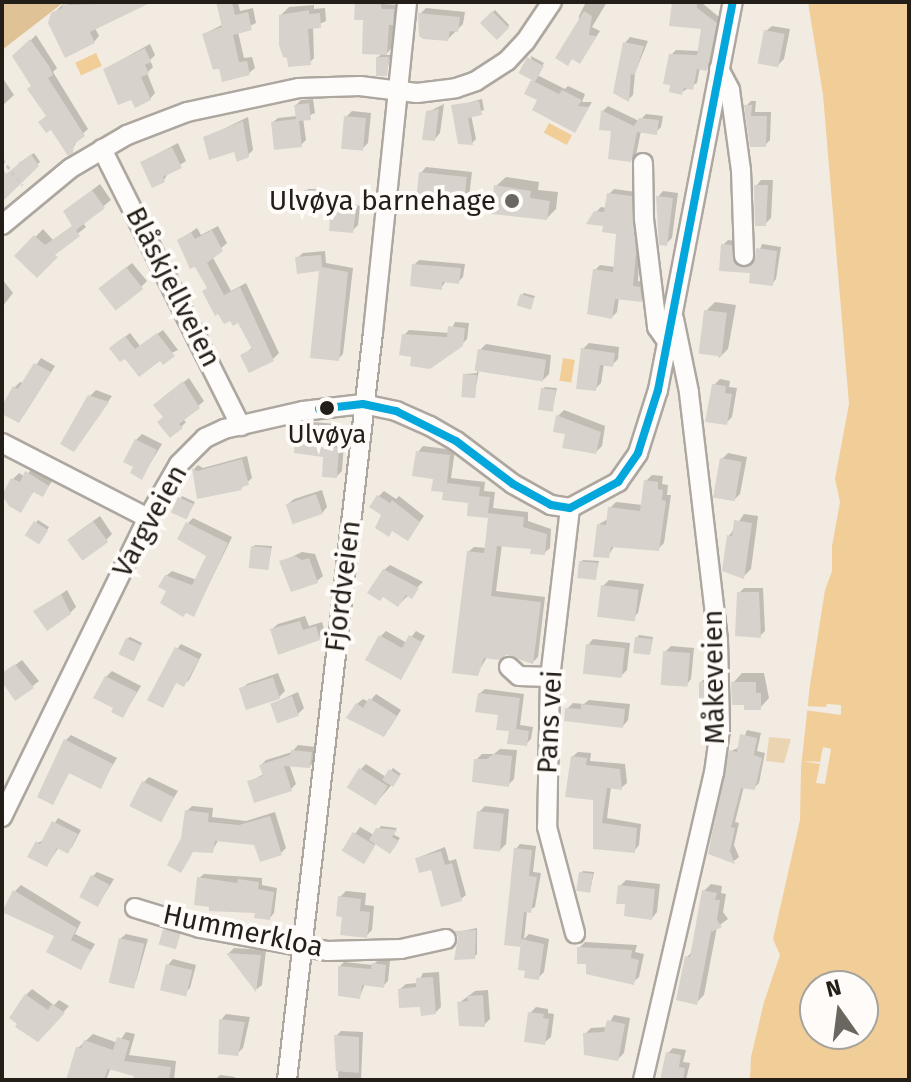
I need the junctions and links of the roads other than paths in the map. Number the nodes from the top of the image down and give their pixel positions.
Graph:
1 (407, 2) edge
2 (552, 2) edge
3 (733, 2) edge
4 (719, 69) junction
5 (397, 92) junction
6 (102, 149) junction
7 (643, 163) dead end
8 (2, 225) edge
9 (744, 256) dead end
10 (674, 316) junction
11 (668, 343) junction
12 (363, 404) junction
13 (241, 426) junction
14 (2, 443) edge
15 (570, 508) junction
16 (148, 518) junction
17 (509, 667) dead end
18 (550, 677) junction
19 (2, 817) edge
20 (135, 908) dead end
21 (575, 933) dead end
22 (446, 939) dead end
23 (302, 946) junction
24 (287, 1080) edge
25 (643, 1080) edge

1 - 5 street, Fjordveien
2 - 5 street
3 - 4 street
4 - 9 street
4 - 10 street
5 - 6 street
5 - 12 street, Fjordveien
6 - 8 street
6 - 13 street, Blåskjellveien
7 - 11 street
10 - 11 street
10 - 25 street, Måkeveien
11 - 15 street
12 - 13 street, Vargveien
12 - 15 street, Vargveien
12 - 23 street, Fjordveien
13 - 16 street, Vargveien
14 - 16 street
15 - 18 street, Pans vei
16 - 19 street, Vargveien
17 - 18 street
18 - 21 street, Pans vei
20 - 23 street, Hummerkloa
22 - 23 street, Hummerkloa
23 - 24 street, Fjordveien

